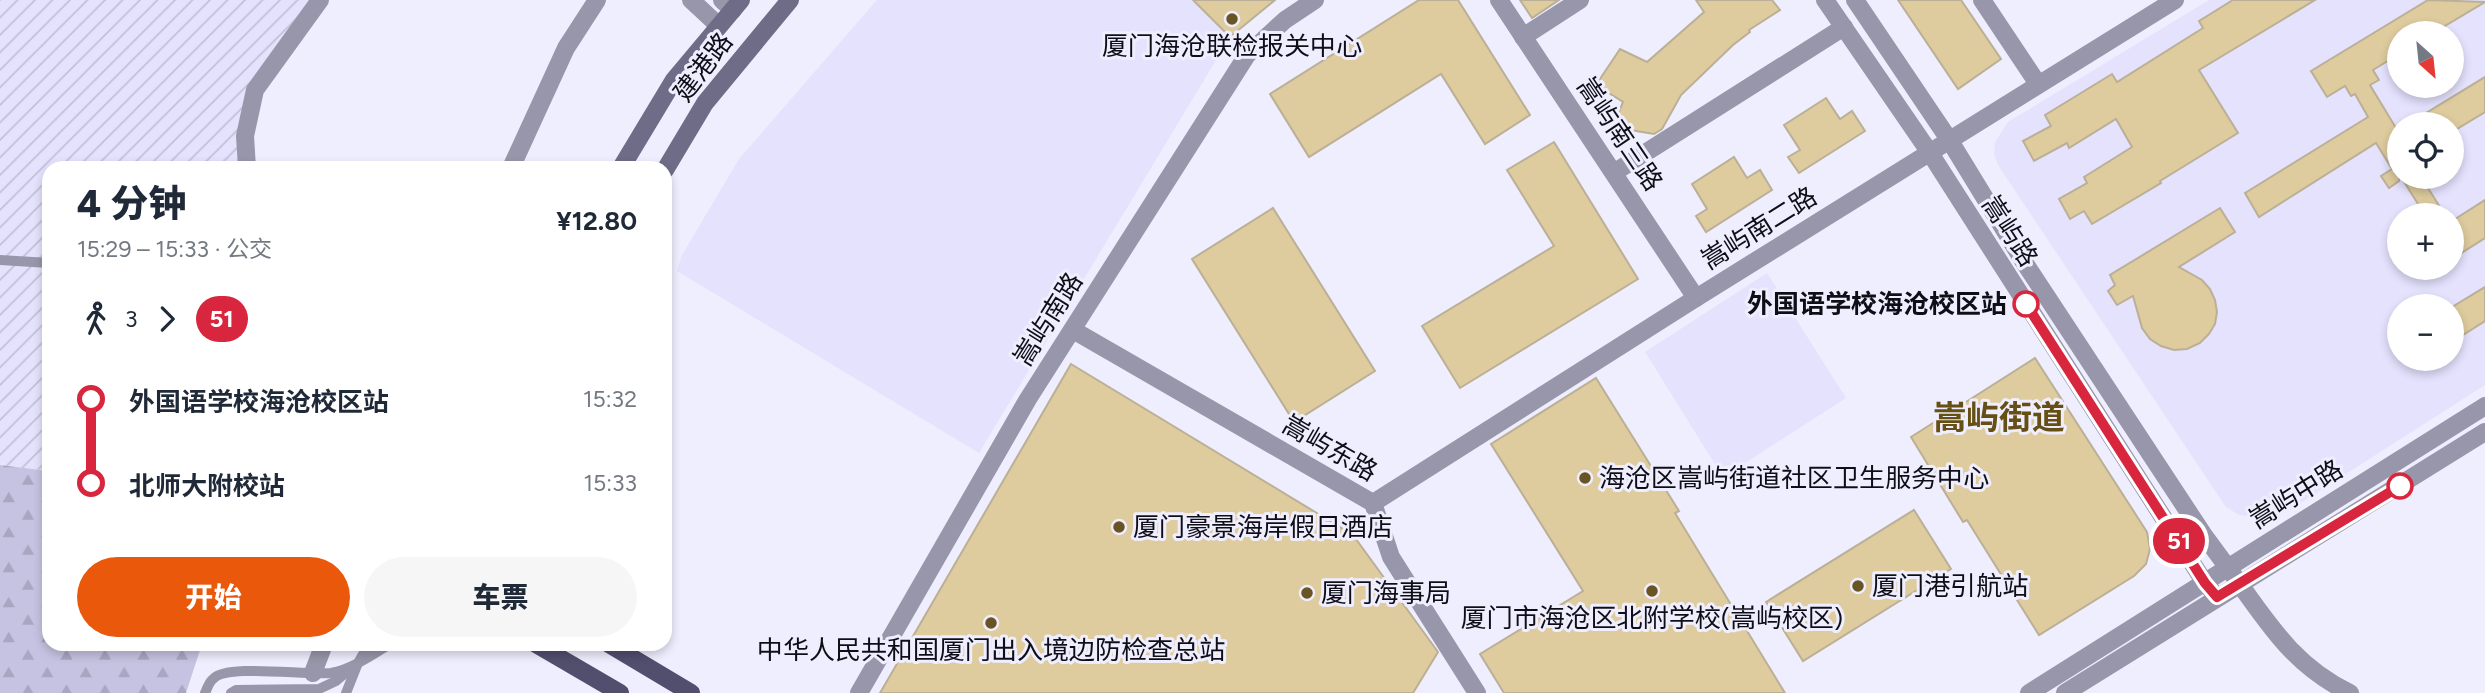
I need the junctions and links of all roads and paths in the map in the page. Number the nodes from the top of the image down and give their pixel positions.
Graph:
1 (320, 0) edge
2 (597, 0) edge
3 (691, 0) edge
4 (790, 0) edge
5 (1315, 0) edge
6 (1499, 0) edge
7 (1580, 0) edge
8 (1825, 0) edge
9 (1855, 0) edge
10 (1982, 0) edge
11 (2175, 0) edge
12 (732, 3) edge
13 (719, 26) junction
14 (1844, 27) junction
15 (1523, 37) junction
16 (2038, 84) junction
17 (1950, 141) junction
18 (1930, 153) junction
19 (247, 161) edge
20 (514, 161) edge
21 (625, 161) edge
22 (670, 161) edge
23 (1615, 172) junction
24 (0, 260) edge
25 (42, 263) edge
26 (1696, 298) junction
27 (1073, 330) junction
28 (2485, 406) edge
29 (2485, 432) edge
30 (1373, 503) junction
31 (2228, 568) junction
32 (2205, 583) junction
33 (2240, 583) junction
34 (2217, 597) junction
35 (321, 651) edge
36 (365, 651) edge
37 (378, 651) edge
38 (548, 651) edge
39 (621, 651) edge
40 (358, 663) junction
41 (313, 673) junction
42 (205, 693) edge
43 (231, 693) edge
44 (346, 693) edge
45 (620, 693) edge
46 (691, 693) edge
47 (859, 693) edge
48 (1477, 693) edge
49 (2029, 693) edge
50 (2065, 693) edge
51 (2350, 693) edge

1 - 19 street
2 - 20 street
3 - 13 street
4 - 22 main road, 建港路
5 - 27 street, 嵩屿南路
6 - 15 street, 嵩屿南三路
7 - 15 street
8 - 14 street, 嵩屿路
9 - 17 street, 嵩屿路
10 - 16 street
11 - 16 street, 嵩屿南二路
12 - 13 main road, 建港路
13 - 21 main road, 建港路
14 - 18 street, 嵩屿路
14 - 23 street
15 - 23 street, 嵩屿南三路
16 - 17 street, 嵩屿南二路
17 - 18 street, 嵩屿南二路
17 - 31 street, 嵩屿路
18 - 26 street, 嵩屿南二路
18 - 32 street, 嵩屿路
23 - 26 street, 嵩屿南三路
24 - 25 lane
26 - 30 street, 嵩屿南二路
27 - 30 street, 嵩屿东路
27 - 47 street, 嵩屿南路
28 - 31 street, 嵩屿中路
29 - 33 street, 嵩屿中路
30 - 48 street, 嵩屿东路
31 - 32 street, 嵩屿中路
31 - 33 street, 嵩屿路
32 - 34 street, 嵩屿路
32 - 49 street, 嵩屿中路
33 - 34 street, 嵩屿中路
33 - 51 street, 嵩屿路
34 - 50 street, 嵩屿中路
35 - 41 street
36 - 40 lane
37 - 40 lane
38 - 45 main road
39 - 46 main road
40 - 41 lane
40 - 43 lane
40 - 44 lane
41 - 42 lane

